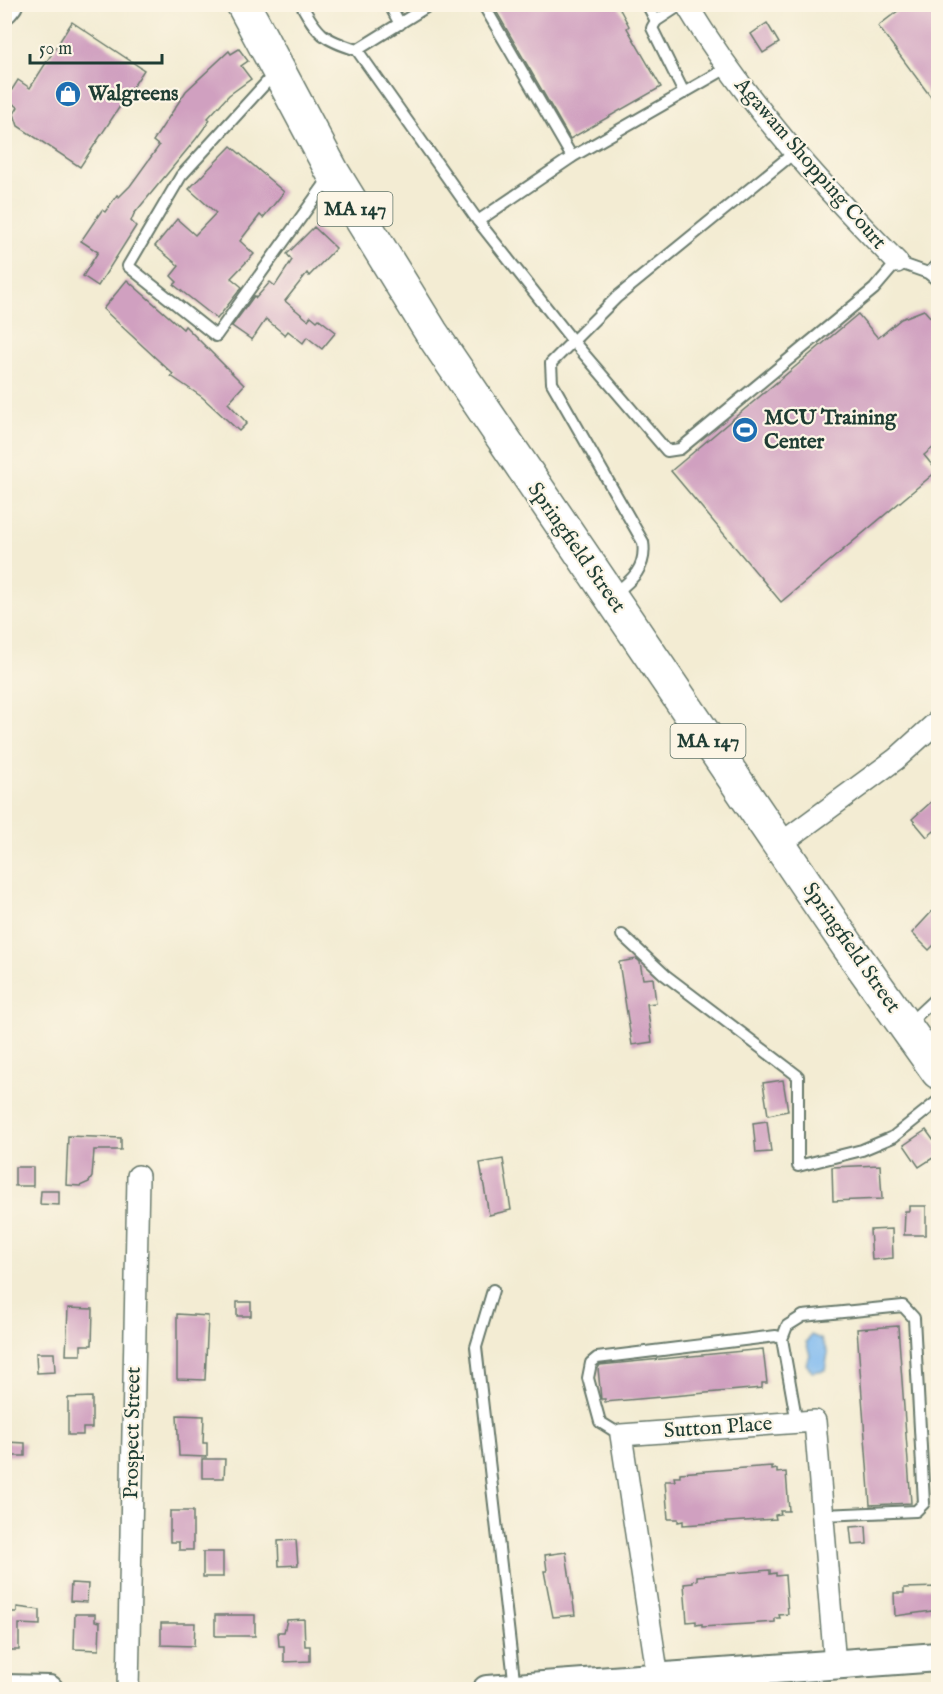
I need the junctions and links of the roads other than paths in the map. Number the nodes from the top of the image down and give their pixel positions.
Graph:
1 (8, 4) edge
2 (243, 4) edge
3 (301, 4) edge
4 (389, 4) edge
5 (431, 4) edge
6 (483, 4) edge
7 (647, 4) edge
8 (684, 4) edge
9 (4, 9) edge
10 (656, 21) junction
11 (400, 24) junction
12 (357, 50) junction
13 (727, 68) junction
14 (277, 71) junction
15 (684, 93) junction
16 (795, 152) junction
17 (572, 157) junction
18 (333, 173) junction
19 (478, 220) junction
20 (897, 262) junction
21 (939, 265) edge
22 (928, 273) junction
23 (939, 281) edge
24 (572, 340) junction
25 (610, 597) junction
26 (939, 721) edge
27 (780, 845) junction
28 (622, 935) dead end
29 (939, 996) edge
30 (906, 1027) junction
31 (936, 1062) edge
32 (939, 1101) edge
33 (138, 1176) dead end
34 (493, 1290) dead end
35 (782, 1339) junction
36 (806, 1422) junction
37 (621, 1435) junction
38 (823, 1515) junction
39 (939, 1657) edge
40 (835, 1665) junction
41 (658, 1678) junction
42 (738, 1681) edge
43 (567, 1687) edge
44 (515, 1688) edge
45 (4, 1689) edge
46 (49, 1689) edge
47 (128, 1689) edge
48 (487, 1689) edge

1 - 9 main road
2 - 14 main road, Springfield Street / MA 147
3 - 12 lane
4 - 11 lane
5 - 11 lane
6 - 17 lane
7 - 10 lane
8 - 10 lane
8 - 13 street, Agawam Shopping Court
10 - 15 lane
11 - 12 lane
12 - 19 lane
13 - 15 lane
13 - 16 street, Agawam Shopping Court
14 - 18 main road, Springfield Street / MA 147
14 - 18 lane
15 - 17 lane
16 - 20 street, Agawam Shopping Court
16 - 24 lane
17 - 19 lane
18 - 25 main road, Springfield Street / MA 147
19 - 24 lane
20 - 22 lane
20 - 24 lane
21 - 22 lane
22 - 23 lane
24 - 25 lane
25 - 27 main road, Springfield Street / MA 147
26 - 27 street
27 - 30 main road, Springfield Street / MA 147
28 - 32 lane
29 - 30 lane
30 - 31 main road, Springfield Street / MA 147
33 - 47 street, Prospect Street
34 - 44 lane
35 - 36 lane
35 - 37 lane
35 - 38 lane
36 - 37 street, Sutton Place
36 - 38 street
37 - 41 street
38 - 40 street
39 - 40 main road
40 - 42 main road
41 - 42 main road
41 - 43 main road
43 - 44 main road
44 - 48 main road
45 - 46 main road

